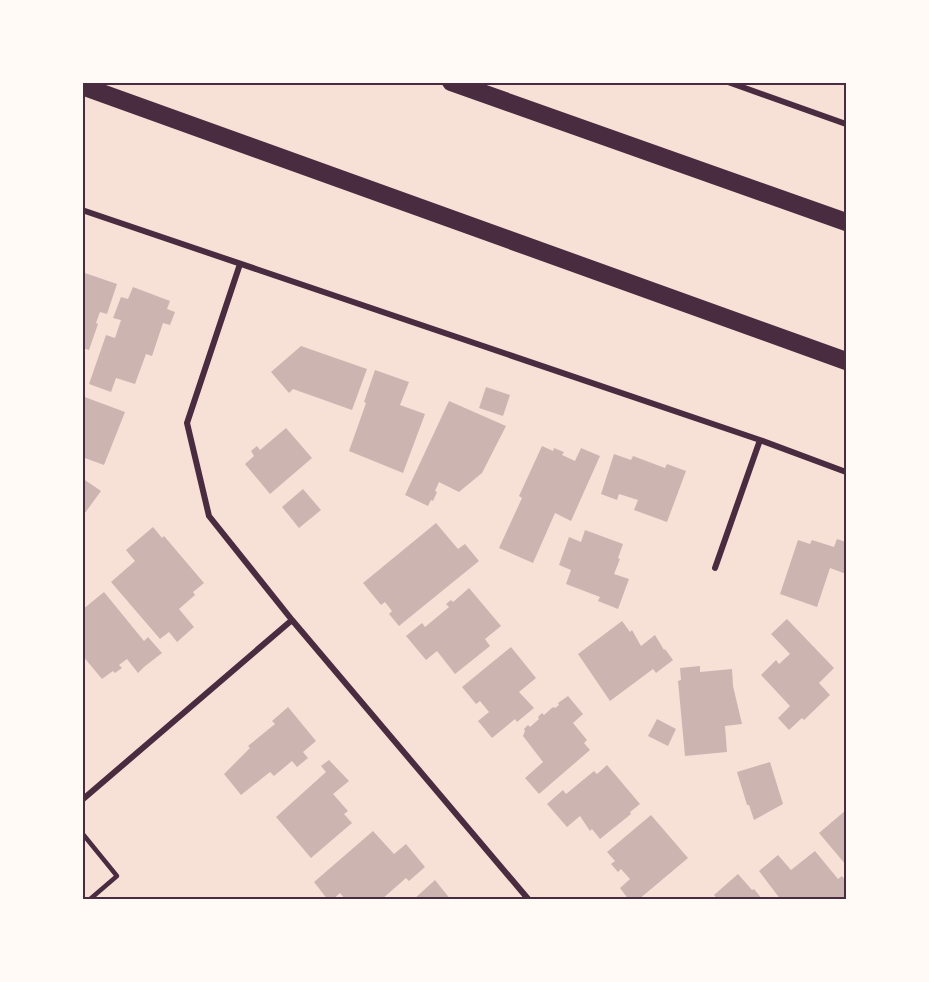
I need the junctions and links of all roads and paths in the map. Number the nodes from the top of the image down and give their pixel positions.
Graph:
1 (451, 82) edge
2 (728, 82) edge
3 (82, 86) edge
4 (846, 124) edge
5 (82, 210) edge
6 (846, 222) edge
7 (240, 264) junction
8 (846, 361) edge
9 (760, 440) junction
10 (846, 472) edge
11 (715, 568) dead end
12 (292, 620) junction
13 (82, 800) edge
14 (82, 833) edge
15 (89, 900) edge
16 (529, 900) edge

1 - 6 highway
2 - 4 street
3 - 8 highway
5 - 7 street
7 - 9 street
7 - 12 street
9 - 10 street
9 - 11 street
12 - 13 street
12 - 16 street
14 - 15 lane

